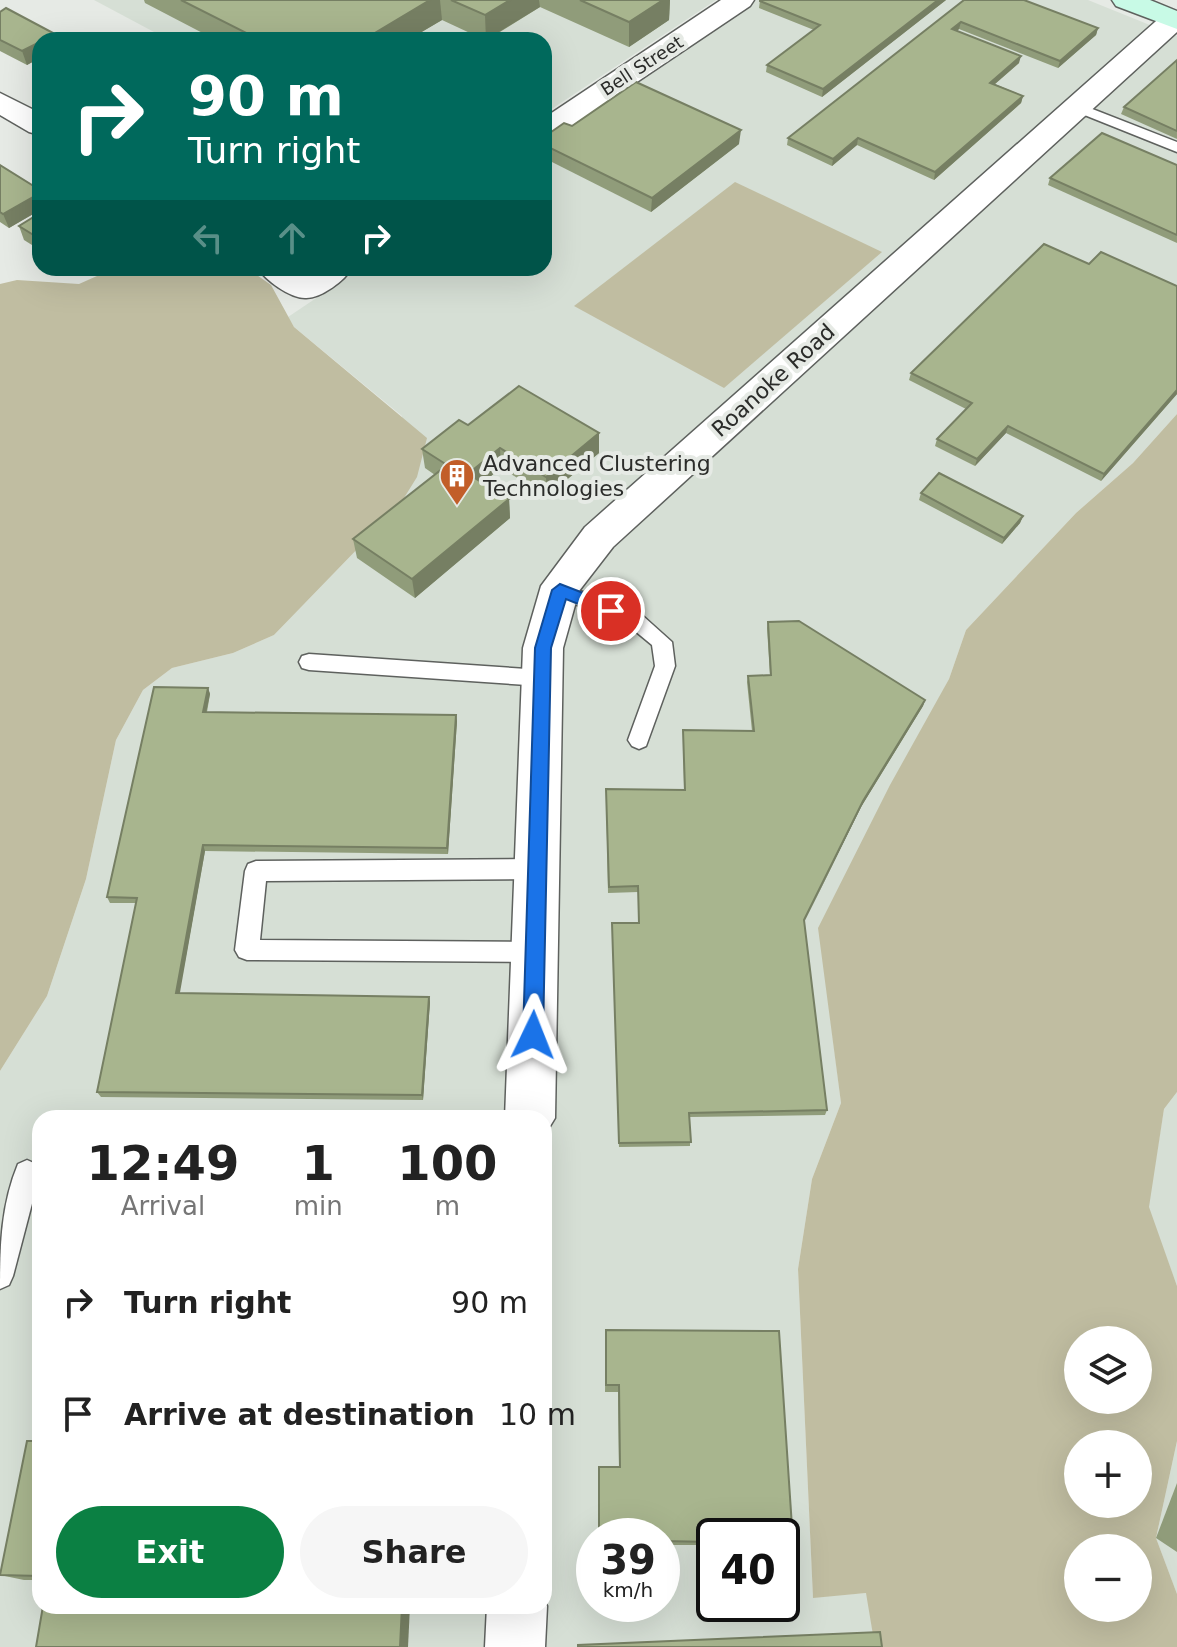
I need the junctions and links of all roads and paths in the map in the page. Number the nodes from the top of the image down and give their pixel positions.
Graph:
1 (740, 0) edge
2 (1126, 0) edge
3 (1176, 19) edge
4 (1077, 107) junction
5 (552, 126) edge
6 (1177, 147) edge
7 (287, 276) edge
8 (324, 276) edge
9 (560, 590) junction
10 (309, 662) dead end
11 (542, 678) junction
12 (639, 740) dead end
13 (537, 869) junction
14 (535, 952) junction
15 (530, 1110) edge
16 (27, 1173) dead end
17 (0, 1276) edge
18 (517, 1614) edge
19 (515, 1647) edge

1 - 5 street, Bell Street
2 - 3 main road
3 - 4 street, Roanoke Road
4 - 6 lane
4 - 9 street, Roanoke Road
7 - 8 street
9 - 11 street, Roanoke Road
9 - 12 lane
10 - 11 lane
11 - 13 street, Roanoke Road
13 - 14 street, Roanoke Road
13 - 14 lane
14 - 15 street, Roanoke Road
16 - 17 lane
18 - 19 street

